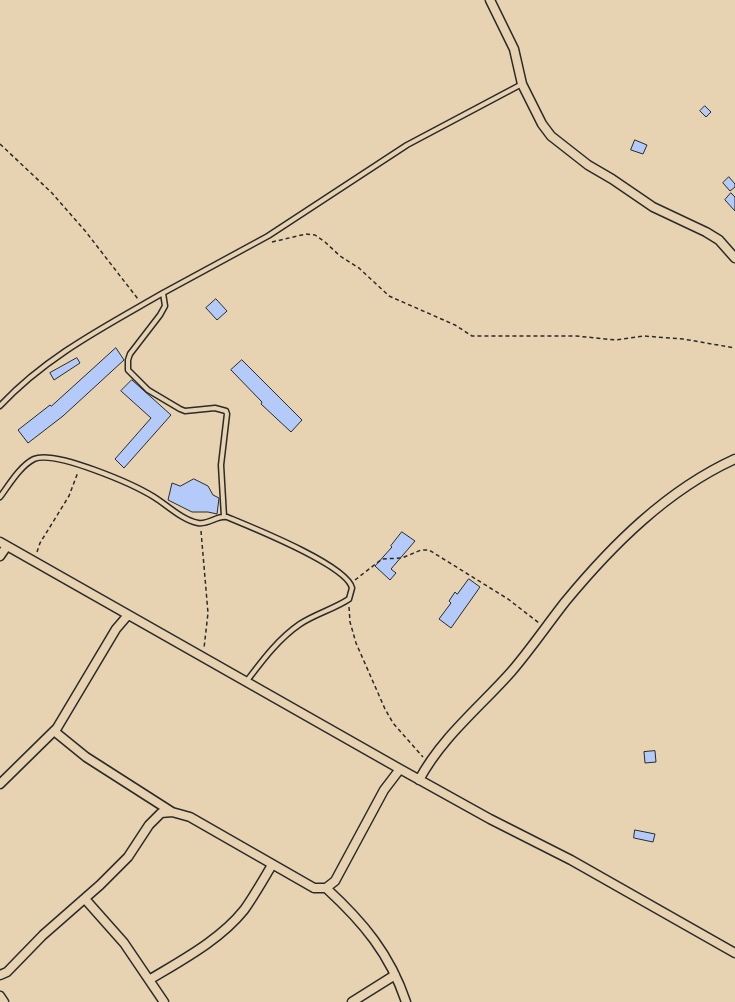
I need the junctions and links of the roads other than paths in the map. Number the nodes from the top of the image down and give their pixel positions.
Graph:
1 (490, 0) edge
2 (522, 84) junction
3 (735, 258) edge
4 (163, 293) junction
5 (0, 406) edge
6 (735, 459) edge
7 (0, 497) edge
8 (224, 517) junction
9 (4, 544) edge
10 (0, 556) edge
11 (128, 615) junction
12 (245, 682) junction
13 (54, 731) junction
14 (400, 769) junction
15 (419, 780) junction
16 (0, 784) edge
17 (172, 812) junction
18 (272, 865) junction
19 (326, 888) junction
20 (85, 899) junction
21 (735, 953) edge
22 (0, 975) edge
23 (395, 975) junction
24 (149, 980) junction
25 (0, 996) edge
26 (4, 1002) edge
27 (164, 1002) edge
28 (352, 1002) edge
29 (406, 1002) edge

1 - 2 street
2 - 3 street
2 - 4 lane
4 - 5 lane
4 - 8 lane
6 - 15 street
7 - 8 lane
8 - 12 lane
9 - 10 street
9 - 11 street
11 - 12 street
11 - 13 street
12 - 14 street
13 - 16 street
13 - 17 street
14 - 15 street
14 - 19 street
15 - 21 street
17 - 18 street
17 - 20 street
18 - 19 street
18 - 24 street
19 - 23 street
20 - 22 street
20 - 24 street
23 - 28 street
23 - 29 street
24 - 27 street
25 - 26 street

